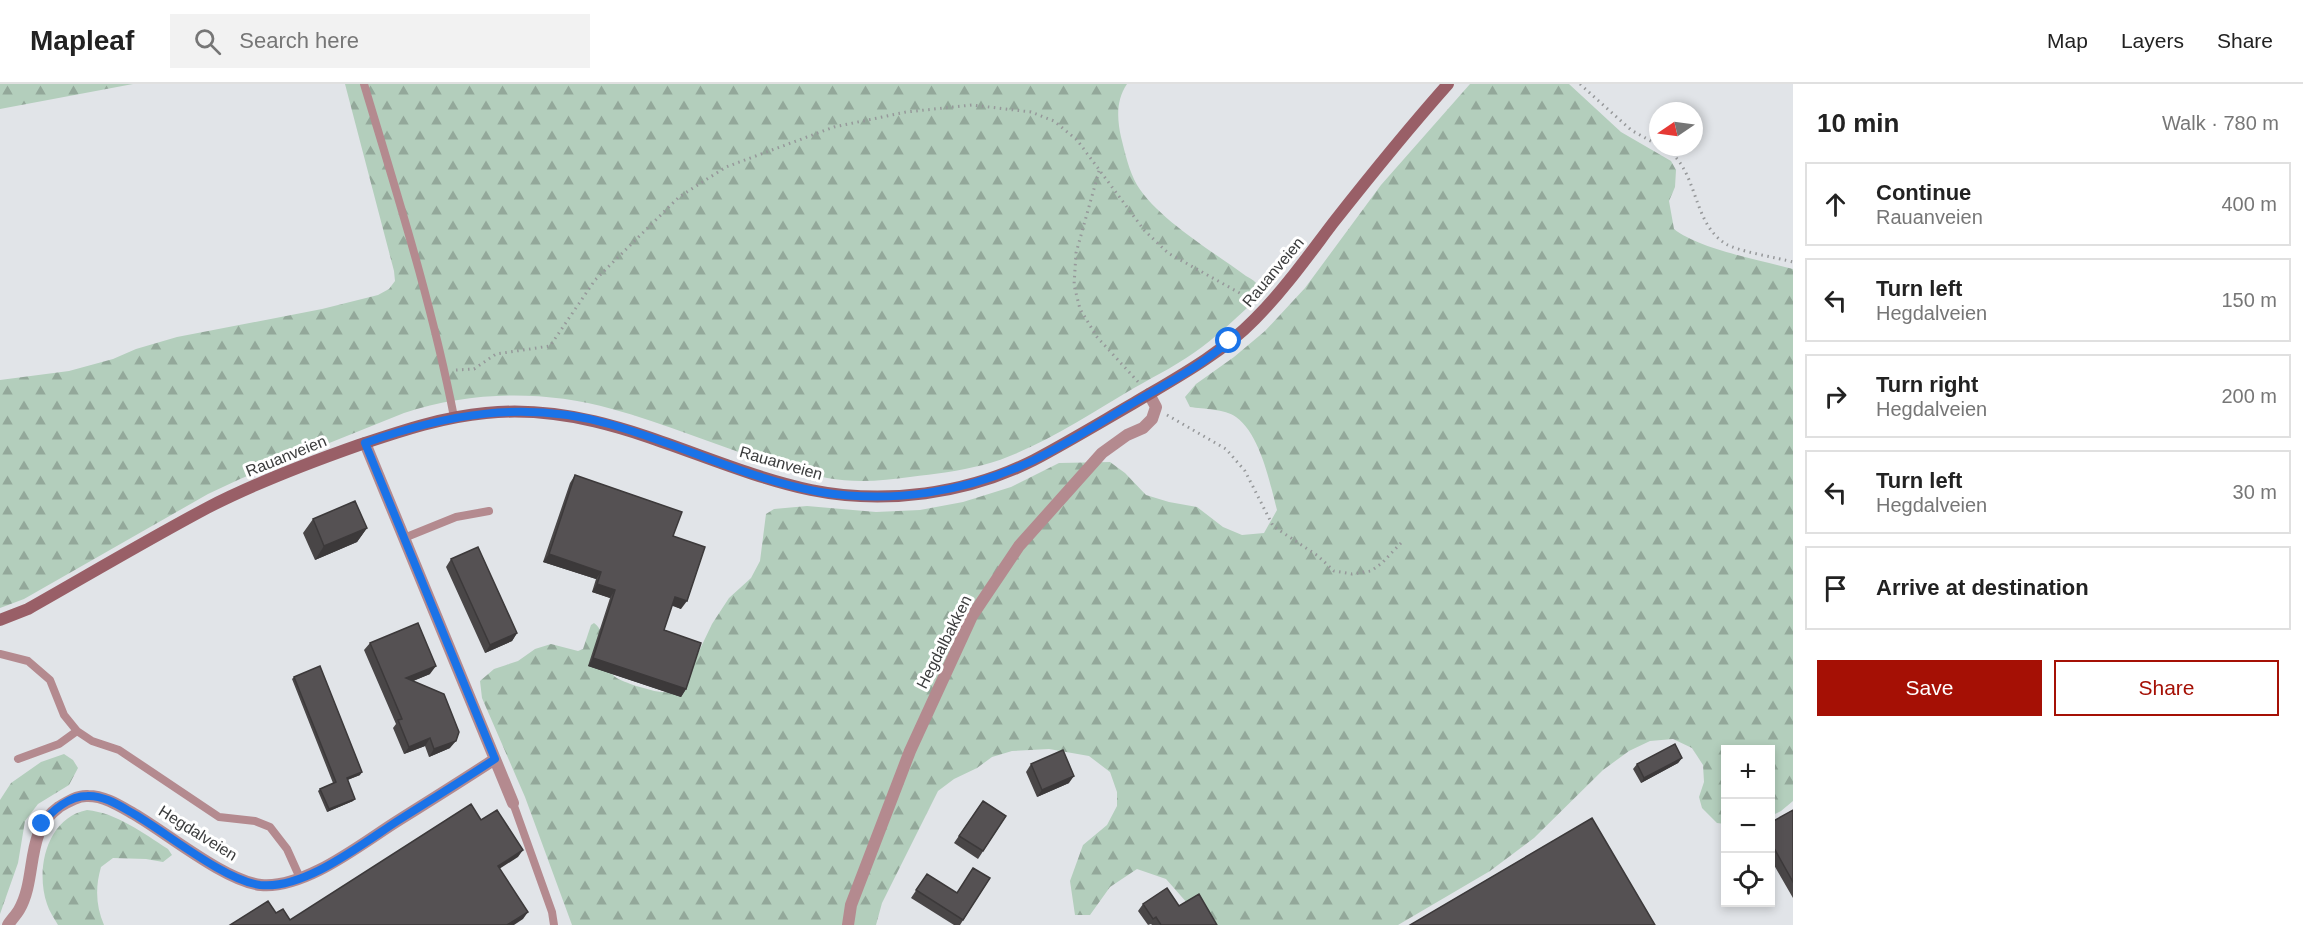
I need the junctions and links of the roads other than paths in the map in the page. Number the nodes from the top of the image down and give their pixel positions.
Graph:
1 (364, 84) edge
2 (1448, 84) edge
3 (1149, 394) junction
4 (454, 417) junction
5 (365, 443) junction
6 (489, 511) dead end
7 (404, 538) junction
8 (0, 620) edge
9 (0, 654) edge
10 (77, 731) junction
11 (18, 759) dead end
12 (495, 759) junction
13 (513, 803) joint
14 (300, 878) junction
15 (8, 925) edge
16 (554, 925) edge
17 (849, 925) edge

1 - 4 lane
2 - 3 main road, Rauanveien
3 - 4 main road, Rauanveien
3 - 17 street, Hegdalbakken
4 - 5 main road, Rauanveien
5 - 7 street
5 - 8 main road, Rauanveien
6 - 7 lane
7 - 12 street
9 - 10 lane
10 - 11 lane
10 - 14 lane
12 - 13 street
12 - 14 street, Hegdalveien
13 - 16 lane
14 - 15 street, Hegdalveien

